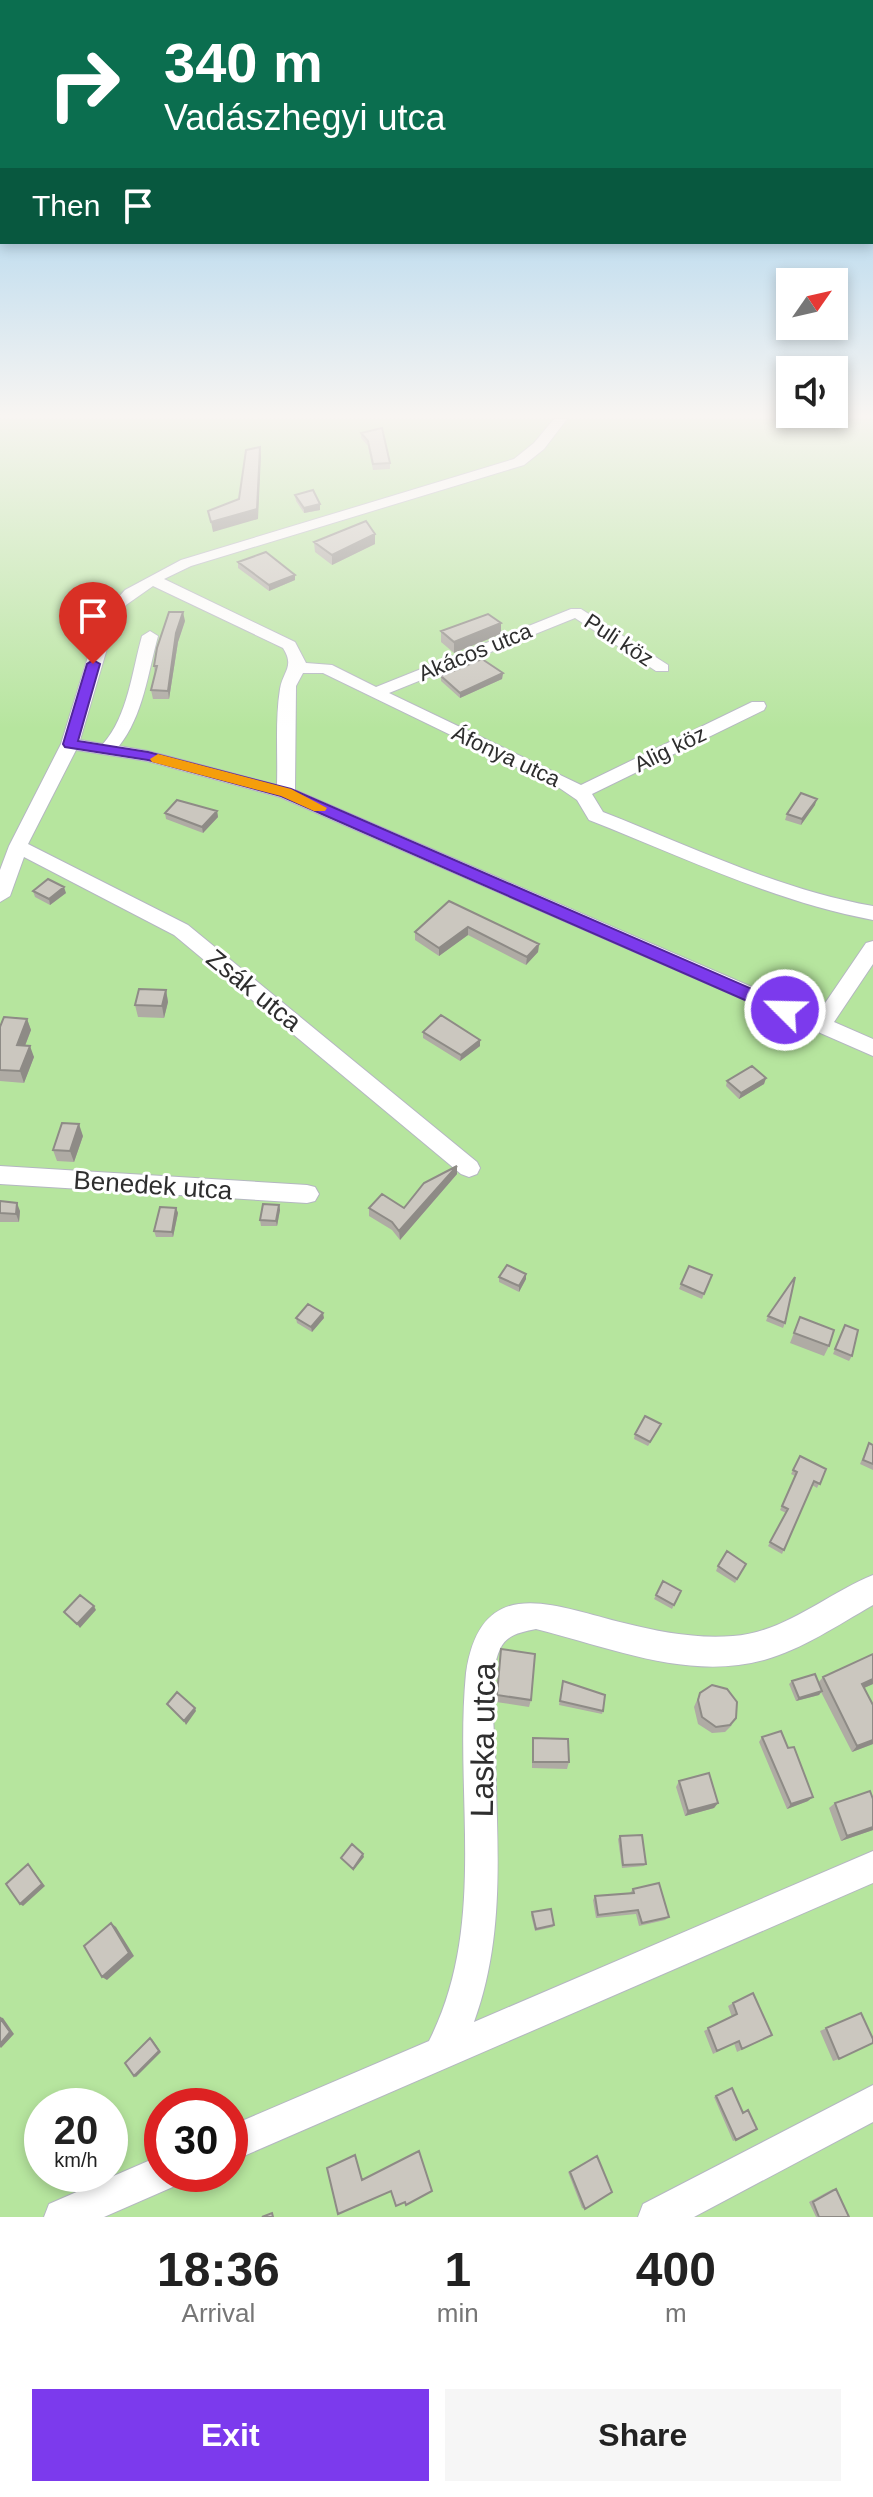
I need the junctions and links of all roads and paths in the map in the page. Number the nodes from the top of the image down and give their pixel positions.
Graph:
1 (320, 522) edge
2 (152, 581) junction
3 (576, 612) joint
4 (150, 636) dead end
5 (298, 668) junction
6 (662, 668) dead end
7 (375, 693) junction
8 (758, 706) dead end
9 (70, 744) junction
10 (108, 749) junction
11 (582, 792) junction
12 (286, 793) junction
13 (18, 846) junction
14 (0, 896) edge
15 (873, 913) edge
16 (873, 948) edge
17 (821, 1026) junction
18 (873, 1048) edge
19 (469, 1168) dead end
20 (0, 1175) edge
21 (307, 1194) dead end
22 (873, 1589) edge
23 (873, 1867) edge
24 (441, 2054) junction
25 (873, 2103) edge
26 (248, 2136) edge
27 (144, 2181) edge
28 (62, 2217) edge
29 (656, 2217) edge

1 - 2 street
2 - 5 street
2 - 9 street
3 - 6 street, Puli köz
3 - 7 street, Akácos utca
4 - 10 street
5 - 7 street, Áfonya utca
5 - 12 street
7 - 11 street, Áfonya utca
8 - 11 street, Alig köz
9 - 10 street
9 - 13 street
10 - 12 street
11 - 15 street, Áfonya utca
12 - 17 street
13 - 14 street
13 - 19 street, Zsák utca
16 - 17 street
17 - 18 street
20 - 21 street, Benedek utca
22 - 24 street, Laska utca
23 - 24 street
24 - 26 street
25 - 29 street
27 - 28 street

